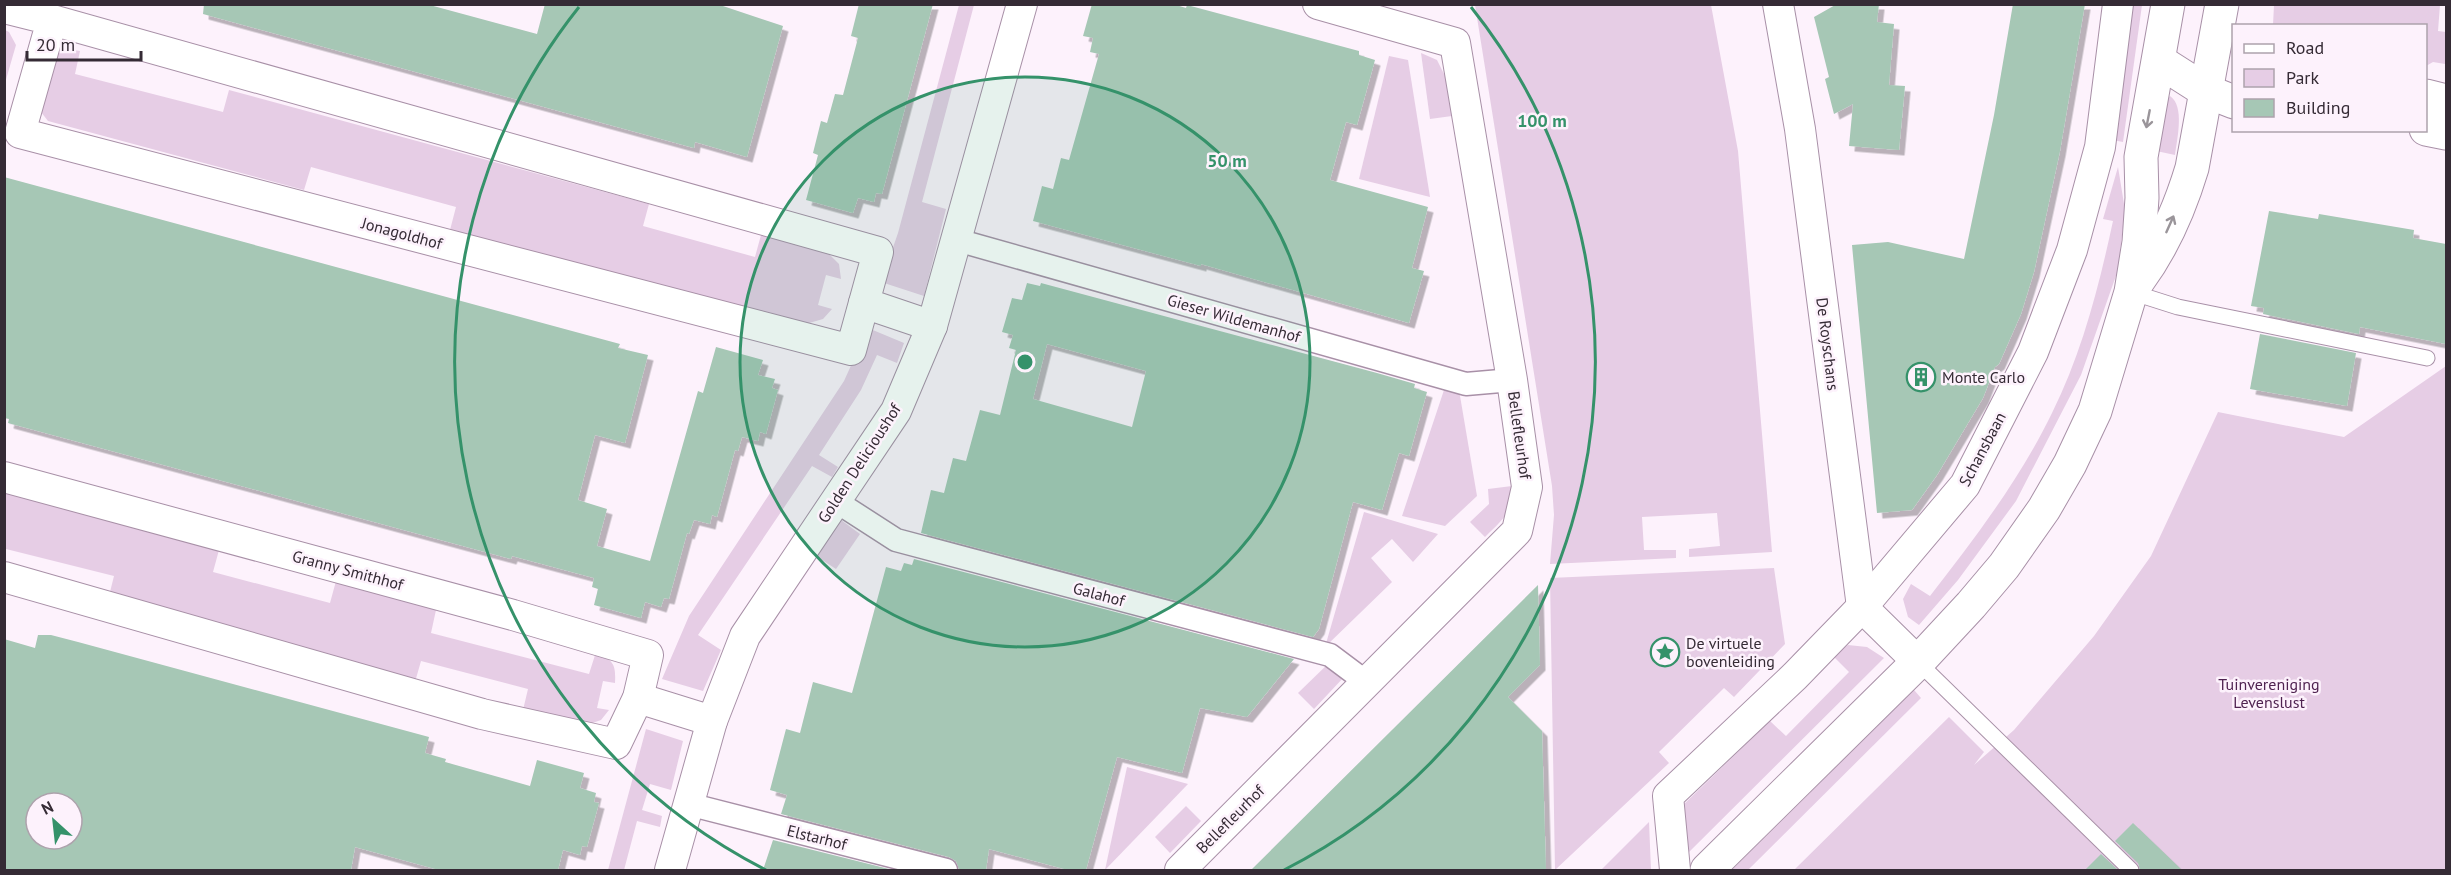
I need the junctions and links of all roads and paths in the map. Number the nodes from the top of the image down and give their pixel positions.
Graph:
1 (1022, 4) edge
2 (1318, 4) edge
3 (1778, 4) edge
4 (2118, 4) edge
5 (2168, 4) edge
6 (2222, 4) edge
7 (4, 8) edge
8 (52, 20) junction
9 (2224, 51) edge
10 (2159, 62) junction
11 (2427, 96) edge
12 (2220, 97) edge
13 (2446, 101) edge
14 (2427, 129) edge
15 (2446, 133) edge
16 (957, 240) junction
17 (2130, 292) junction
18 (864, 303) junction
19 (932, 326) junction
20 (2427, 358) dead end
21 (1512, 380) junction
22 (4, 477) edge
23 (834, 500) junction
24 (4, 577) edge
25 (1862, 607) junction
26 (1918, 662) junction
27 (1366, 682) junction
28 (638, 698) junction
29 (712, 721) junction
30 (688, 804) junction
31 (670, 870) edge
32 (946, 870) edge
33 (1180, 870) edge
34 (1675, 870) edge
35 (1707, 870) edge
36 (2131, 870) edge

1 - 16 street, Golden Delicioushof
2 - 21 street, Bellefleurhof
3 - 25 street, De Royschans
4 - 25 street, Schansbaan
5 - 10 street
6 - 9 street
7 - 8 street, Jonagoldhof
8 - 18 street, Jonagoldhof
8 - 18 street, Jonagoldhof
9 - 10 street
9 - 12 street
10 - 12 street
10 -> 17 street
11 - 13 street
17 -> 12 street
14 - 15 street
16 - 19 street, Golden Delicioushof
16 - 21 street, Gieser Wildemanhof
17 - 20 lane
17 - 26 street
18 - 19 street
19 - 23 street, Golden Delicioushof
21 - 27 street, Bellefleurhof
22 - 28 street, Granny Smithhof
23 - 27 street, Galahof
23 - 29 street, Golden Delicioushof
24 - 28 street, Granny Smithhof
25 - 26 street
25 - 34 street, Schansbaan
26 - 35 street
26 - 36 lane
27 - 33 street, Bellefleurhof
28 - 29 street
29 - 30 street, Golden Delicioushof
30 - 31 street, Golden Delicioushof
30 - 32 street, Elstarhof

